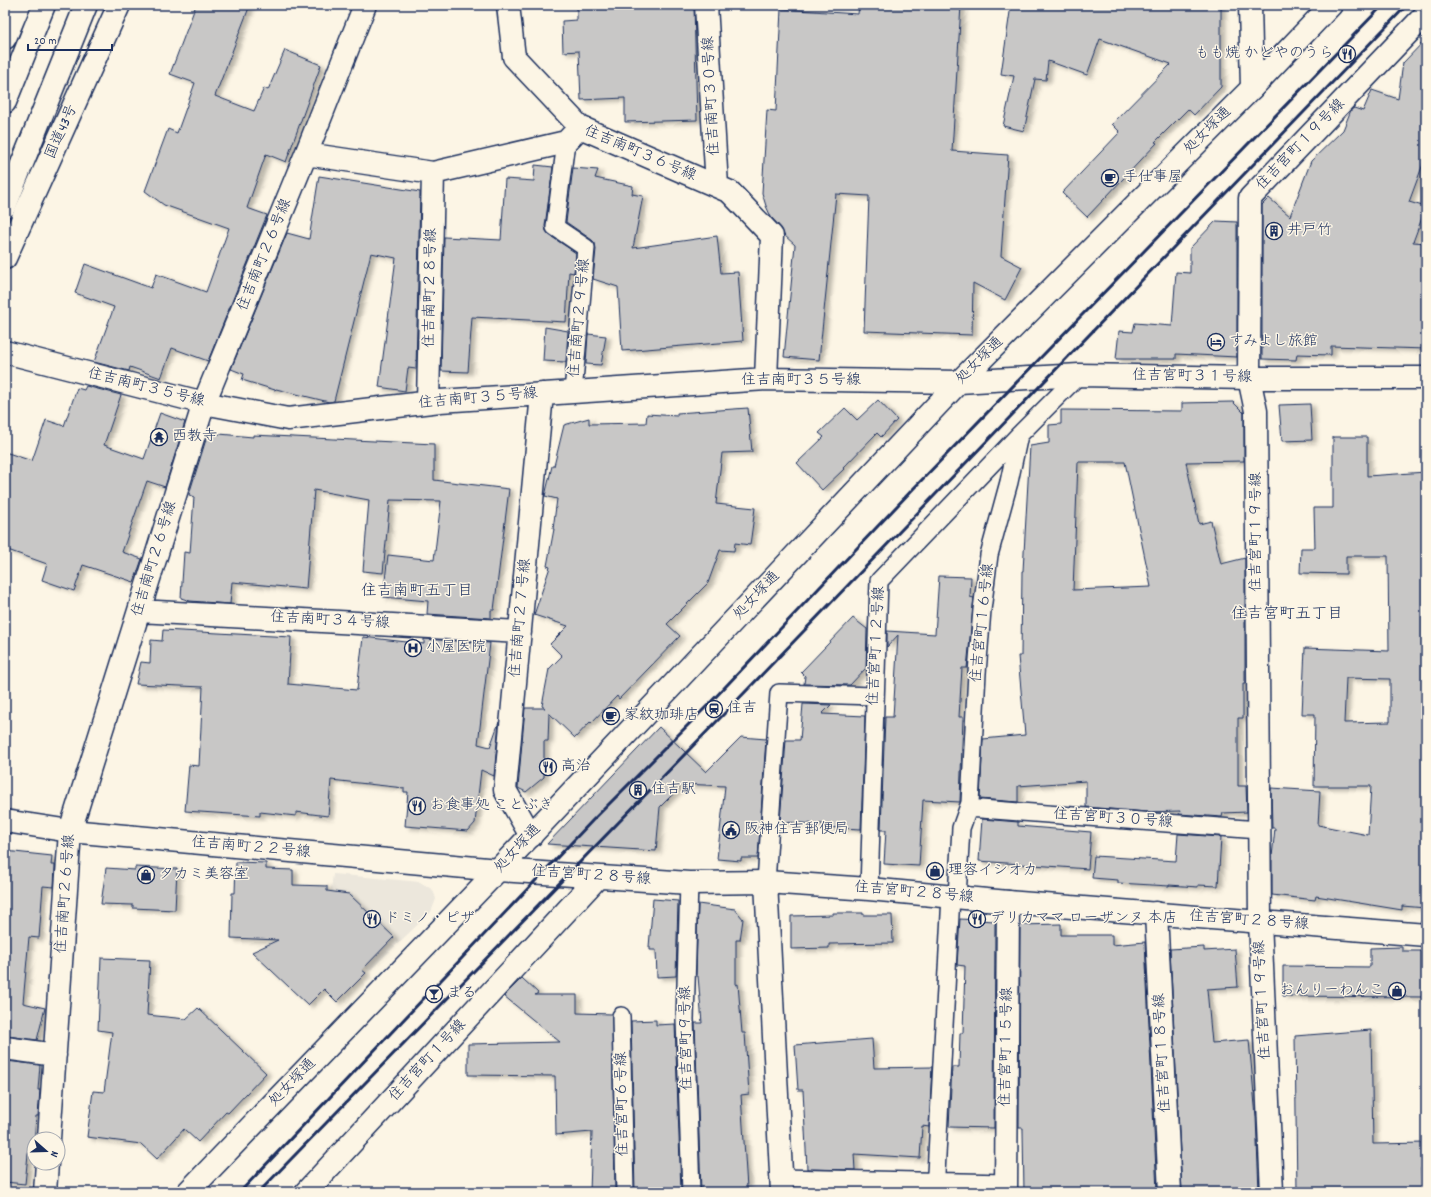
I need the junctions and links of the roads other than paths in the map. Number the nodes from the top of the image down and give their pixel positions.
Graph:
1 (19, 5) edge
2 (44, 5) edge
3 (86, 5) edge
4 (119, 5) edge
5 (365, 5) edge
6 (508, 5) edge
7 (706, 5) edge
8 (1250, 5) edge
9 (1331, 5) edge
10 (1426, 14) edge
11 (5, 38) edge
12 (1252, 88) junction
13 (5, 102) edge
14 (573, 134) junction
15 (306, 154) junction
16 (433, 173) junction
17 (717, 186) junction
18 (5, 206) edge
19 (5, 258) edge
20 (5, 352) edge
21 (1079, 375) junction
22 (1249, 378) junction
23 (1426, 378) edge
24 (766, 379) junction
25 (959, 382) junction
26 (573, 392) junction
27 (542, 394) junction
28 (428, 402) junction
29 (204, 403) junction
30 (1019, 436) junction
31 (139, 611) junction
32 (520, 632) junction
33 (874, 696) junction
34 (968, 808) junction
35 (5, 821) edge
36 (1259, 830) junction
37 (70, 831) junction
38 (531, 836) junction
39 (498, 870) junction
40 (598, 877) junction
41 (766, 882) junction
42 (689, 883) junction
43 (869, 889) junction
44 (954, 897) junction
45 (1008, 902) junction
46 (1156, 913) junction
47 (1260, 921) junction
48 (1426, 934) edge
49 (621, 1016) dead end
50 (5, 1048) edge
51 (55, 1055) junction
52 (50, 1131) edge
53 (46, 1171) edge
54 (782, 1185) edge
55 (935, 1187) edge
56 (1006, 1187) edge
57 (45, 1192) edge
58 (188, 1192) edge
59 (306, 1192) edge
60 (625, 1192) edge
61 (691, 1192) edge
62 (1170, 1192) edge
63 (1272, 1192) edge

1 - 11 main road
2 - 13 main road
3 - 18 main road
4 - 19 main road, 国道43号
5 - 15 main road, 住吉南町２６号線
6 - 14 main road
7 - 17 main road, 住吉南町３０号線
8 - 12 main road
9 - 12 main road, 処女塚通
10 - 22 main road, 住吉宮町１９号線
12 - 25 main road, 処女塚通
14 - 16 main road, 住吉南町３６号線
14 - 17 main road, 住吉南町３６号線
14 - 26 lane, 住吉南町２９号線
15 - 16 main road, 住吉南町３６号線
15 - 29 main road, 住吉南町２６号線
16 - 28 main road, 住吉南町２８号線
17 - 24 main road, 住吉南町３６号線
20 - 29 main road, 住吉南町３５号線
21 - 22 main road, 住吉宮町３１号線
21 - 25 main road, 住吉宮町３１号線
21 - 30 lane
22 - 23 main road, 住吉宮町３１号線
22 - 36 main road, 住吉宮町１９号線
24 - 25 main road, 住吉南町３５号線
24 - 26 main road, 住吉南町３５号線
25 - 38 main road, 処女塚通
26 - 27 main road, 住吉南町３５号線
27 - 28 main road, 住吉南町３５号線
27 - 32 main road, 住吉南町２７号線
28 - 29 main road, 住吉南町３５号線
29 - 31 main road, 住吉南町２６号線
30 - 33 lane, 住吉宮町１２号線
30 - 34 lane, 住吉宮町１６号線
31 - 32 main road, 住吉南町３４号線
31 - 37 main road, 住吉南町２６号線
32 - 38 main road, 住吉南町２７号線
33 - 41 lane
33 - 43 lane, 住吉宮町１２号線
34 - 36 lane, 住吉宮町３０号線
34 - 44 lane, 住吉宮町１６号線
35 - 37 main road, 住吉南町２２号線
36 - 47 main road, 住吉宮町１９号線
37 - 39 main road, 住吉南町２２号線
37 - 51 main road, 住吉南町２６号線
38 - 39 main road, 処女塚通
39 - 40 main road, 住吉宮町２８号線
39 - 58 main road, 処女塚通
40 - 42 main road, 住吉宮町２８号線
40 - 59 main road, 住吉宮町１号線
41 - 42 main road, 住吉宮町２８号線
41 - 43 main road, 住吉宮町２８号線
41 - 54 main road
42 - 61 lane, 住吉宮町９号線
43 - 44 main road, 住吉宮町２８号線
44 - 45 main road, 住吉宮町２８号線
44 - 55 lane, 住吉宮町１６号線
45 - 46 main road, 住吉宮町２８号線
45 - 56 main road, 住吉宮町１５号線
46 - 47 main road, 住吉宮町２８号線
46 - 62 main road, 住吉宮町１８号線
47 - 48 main road, 住吉宮町２８号線
47 - 63 main road, 住吉宮町１９号線
49 - 60 lane, 住吉宮町６号線
50 - 51 main road
51 - 52 main road, 住吉南町２６号線
53 - 57 main road
54 - 55 lane
55 - 56 lane

